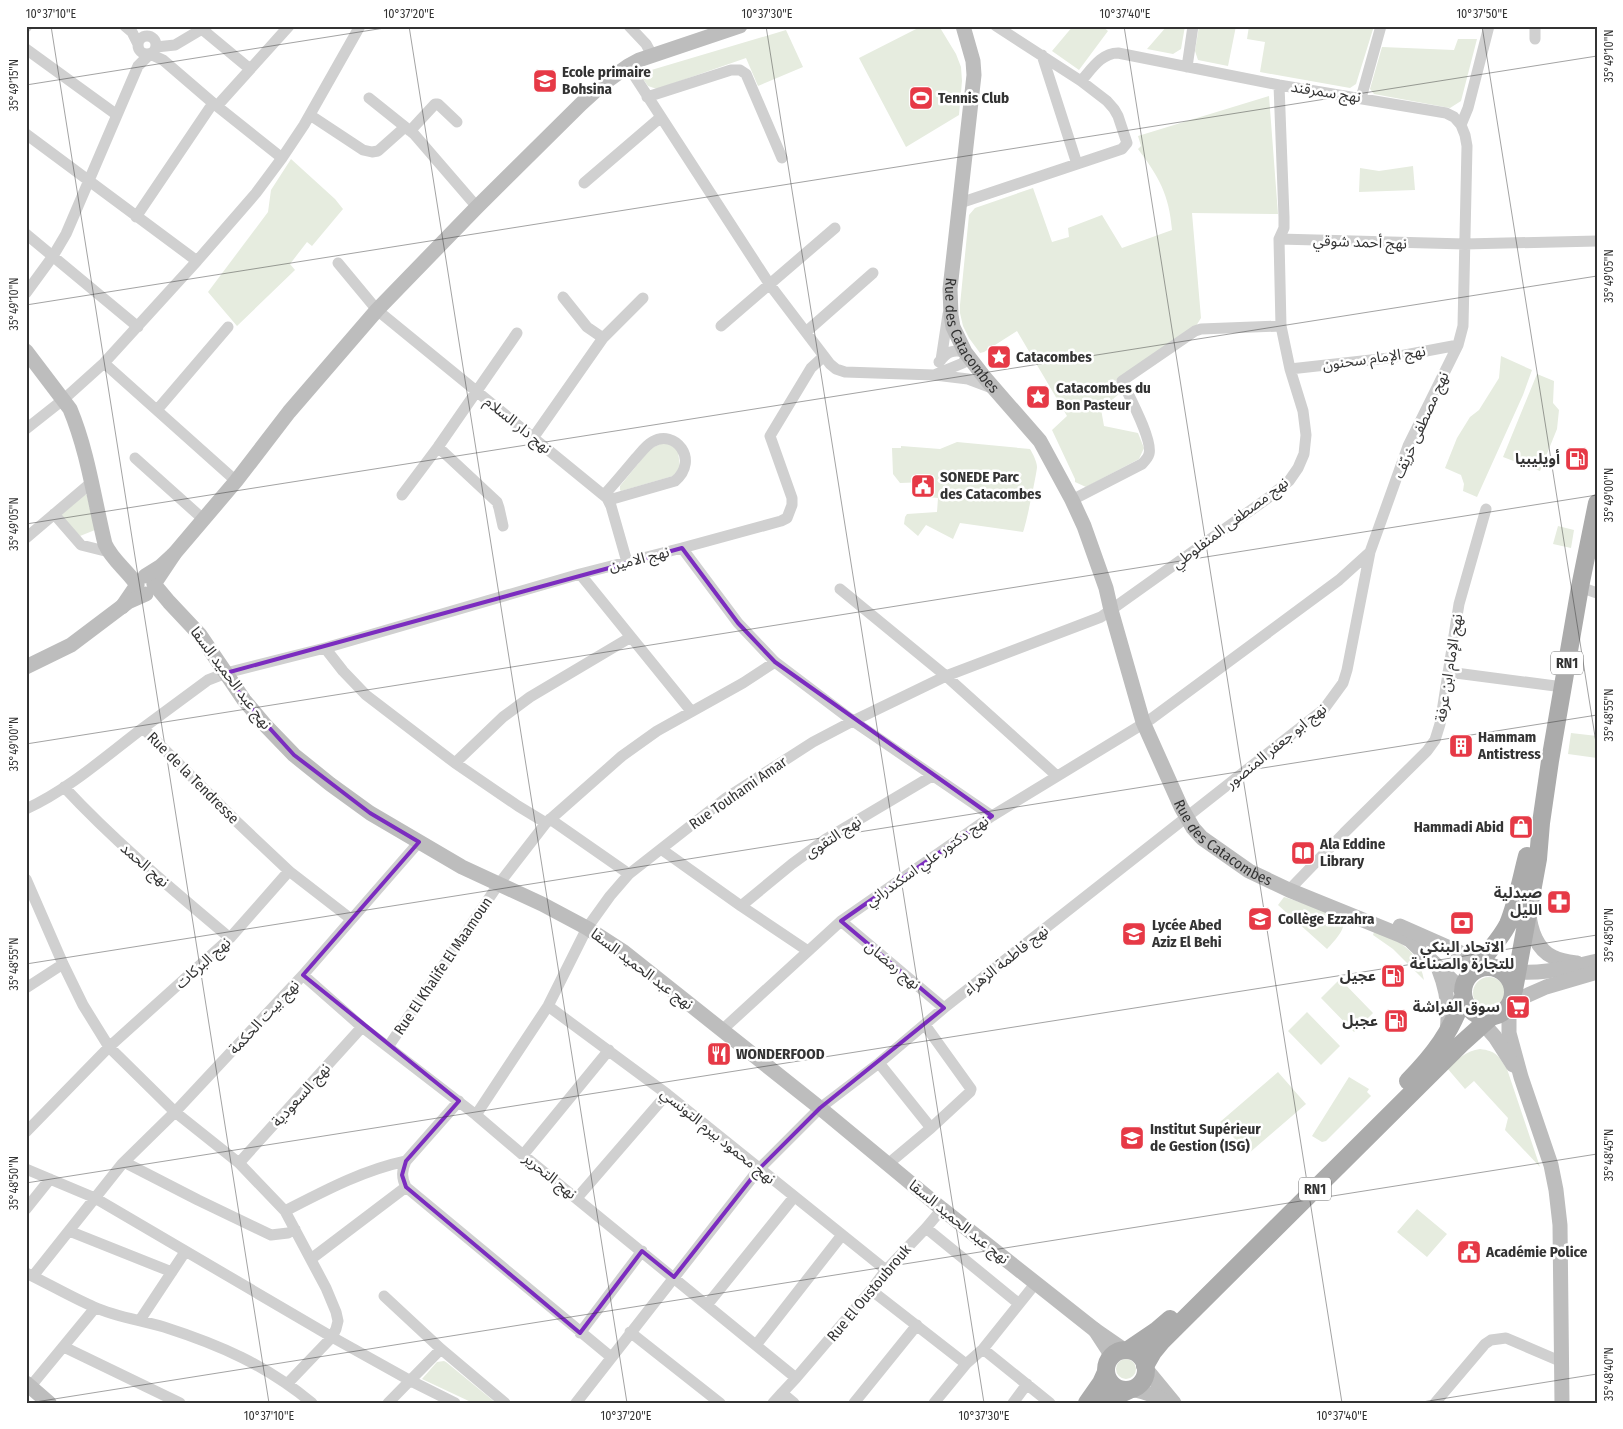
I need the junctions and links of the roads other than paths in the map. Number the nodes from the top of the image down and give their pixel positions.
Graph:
1 (154, 26) edge
2 (289, 26) edge
3 (360, 26) edge
4 (629, 26) edge
5 (740, 26) edge
6 (954, 26) edge
7 (963, 26) edge
8 (996, 26) edge
9 (1193, 26) edge
10 (1381, 26) edge
11 (1489, 26) edge
12 (1535, 26) edge
13 (205, 28) edge
14 (128, 29) edge
15 (1535, 39) dead end
16 (148, 45) junction
17 (26, 49) edge
18 (970, 49) junction
19 (652, 55) junction
20 (1042, 55) junction
21 (628, 66) junction
22 (1187, 67) junction
23 (250, 69) junction
24 (1080, 81) junction
25 (1279, 85) junction
26 (647, 97) junction
27 (368, 98) dead end
28 (1361, 98) junction
29 (215, 105) junction
30 (117, 115) junction
31 (310, 115) junction
32 (661, 117) junction
33 (457, 122) dead end
34 (1461, 125) junction
35 (408, 129) junction
36 (26, 134) edge
37 (282, 158) junction
38 (782, 158) dead end
39 (1078, 164) junction
40 (89, 181) junction
41 (584, 183) dead end
42 (960, 203) junction
43 (477, 207) junction
44 (136, 217) junction
45 (836, 228) dead end
46 (26, 234) edge
47 (1280, 239) junction
48 (1597, 241) edge
49 (1465, 244) junction
50 (53, 256) junction
51 (197, 261) junction
52 (338, 263) dead end
53 (872, 273) dead end
54 (770, 285) junction
55 (26, 293) edge
56 (563, 297) dead end
57 (643, 298) dead end
58 (950, 302) junction
59 (377, 310) junction
60 (228, 326) dead end
61 (721, 326) dead end
62 (1281, 326) junction
63 (138, 327) junction
64 (806, 332) junction
65 (516, 333) dead end
66 (603, 338) junction
67 (1458, 345) junction
68 (26, 350) edge
69 (966, 354) junction
70 (824, 356) junction
71 (941, 360) junction
72 (104, 363) junction
73 (1290, 369) junction
74 (931, 374) junction
75 (995, 389) junction
76 (476, 391) junction
77 (64, 399) junction
78 (157, 410) junction
79 (26, 429) edge
80 (534, 438) junction
81 (438, 447) junction
82 (135, 458) dead end
83 (236, 481) junction
84 (92, 482) junction
85 (402, 494) dead end
86 (606, 498) junction
87 (1072, 500) junction
88 (1597, 503) edge
89 (1486, 509) dead end
90 (54, 514) junction
91 (202, 519) junction
92 (503, 526) dead end
93 (26, 538) edge
94 (682, 548) junction
95 (109, 552) junction
96 (1370, 552) junction
97 (627, 562) junction
98 (580, 574) junction
99 (146, 585) junction
100 (1580, 587) junction
101 (840, 589) dead end
102 (1597, 593) edge
103 (1113, 609) junction
104 (631, 637) junction
105 (325, 648) junction
106 (775, 662) junction
107 (26, 668) edge
108 (1448, 672) junction
109 (226, 673) junction
110 (946, 676) junction
111 (1563, 687) junction
112 (691, 711) junction
113 (1147, 720) junction
114 (853, 721) junction
115 (143, 728) junction
116 (455, 763) junction
117 (932, 776) junction
118 (1057, 776) junction
119 (64, 787) junction
120 (26, 809) edge
121 (1190, 815) junction
122 (992, 816) junction
123 (548, 821) junction
124 (1541, 823) junction
125 (419, 842) junction
126 (661, 849) junction
127 (289, 871) junction
128 (629, 874) junction
129 (26, 879) edge
130 (498, 885) junction
131 (1291, 886) junction
132 (741, 906) junction
133 (1528, 906) junction
134 (351, 919) junction
135 (841, 921) junction
136 (587, 928) junction
137 (230, 938) junction
138 (808, 951) junction
139 (1590, 962) edge
140 (63, 964) junction
141 (1438, 969) junction
142 (1492, 969) junction
143 (1597, 972) edge
144 (303, 975) junction
145 (26, 988) edge
146 (1463, 994) junction
147 (1512, 999) junction
148 (548, 1006) junction
149 (944, 1008) junction
150 (1484, 1018) junction
151 (924, 1025) junction
152 (362, 1027) junction
153 (722, 1030) junction
154 (1447, 1035) junction
155 (110, 1047) junction
156 (388, 1047) junction
157 (609, 1050) junction
158 (879, 1063) junction
159 (1521, 1077) junction
160 (667, 1094) junction
161 (459, 1102) junction
162 (820, 1108) junction
163 (175, 1112) junction
164 (476, 1115) junction
165 (931, 1128) junction
166 (26, 1132) edge
167 (524, 1155) junction
168 (406, 1161) junction
169 (124, 1162) junction
170 (239, 1163) junction
171 (888, 1164) junction
172 (26, 1169) edge
173 (759, 1169) junction
174 (50, 1179) junction
175 (406, 1187) junction
176 (794, 1197) junction
177 (95, 1198) junction
178 (577, 1198) junction
179 (26, 1209) edge
180 (942, 1209) junction
181 (285, 1211) junction
182 (926, 1228) junction
183 (295, 1229) junction
184 (69, 1231) junction
185 (842, 1235) junction
186 (642, 1251) junction
187 (185, 1252) junction
188 (311, 1259) junction
189 (886, 1270) junction
190 (172, 1272) junction
191 (30, 1274) edge
192 (674, 1277) junction
193 (1035, 1284) junction
194 (871, 1290) junction
195 (384, 1296) dead end
196 (1018, 1303) junction
197 (707, 1305) junction
198 (95, 1308) junction
199 (140, 1320) junction
200 (917, 1326) junction
201 (630, 1332) junction
202 (580, 1333) junction
203 (332, 1337) junction
204 (756, 1345) junction
205 (64, 1347) junction
206 (441, 1349) junction
207 (983, 1349) junction
208 (611, 1357) junction
209 (1117, 1358) junction
210 (1562, 1362) junction
211 (966, 1364) junction
212 (1145, 1367) junction
213 (796, 1378) junction
214 (411, 1381) junction
215 (287, 1384) junction
216 (1027, 1384) junction
217 (28, 1389) edge
218 (1130, 1390) junction
219 (782, 1392) junction
220 (1442, 1400) edge
221 (581, 1401) edge
222 (34, 1403) edge
223 (49, 1403) edge
224 (180, 1403) edge
225 (312, 1403) edge
226 (388, 1403) edge
227 (455, 1403) edge
228 (505, 1403) edge
229 (720, 1403) edge
230 (773, 1403) edge
231 (794, 1403) edge
232 (854, 1403) edge
233 (934, 1403) edge
234 (1012, 1403) edge
235 (1050, 1403) edge
236 (1088, 1403) edge
237 (1107, 1403) edge
238 (1168, 1403) edge
239 (1174, 1403) edge
240 (1562, 1403) edge

1 - 16 street
2 - 23 street
3 - 31 street
4 - 19 street
5 - 19 main road
6 - 18 main road
7 - 18 main road, Rue des Catacombes
8 - 20 street
9 - 22 street
10 - 28 street
11 - 34 street
12 - 15 street
13 - 16 street
13 - 23 street
14 - 16 street
16 - 29 street
16 - 30 street
17 - 30 street
18 - 42 main road, Rue des Catacombes
19 - 21 main road
20 - 24 street
20 - 39 street
21 - 26 street
21 - 43 main road
22 - 24 street, نهج سمرقند
22 - 25 street, نهج سمرقند
23 - 29 street
24 - 39 street
25 - 28 street, نهج سمرقند
25 - 47 street
26 - 32 street
26 - 38 street
27 - 35 street
28 - 34 street, نهج سمرقند
29 - 37 street
29 - 44 street
30 - 40 street
31 - 35 street
31 - 37 street
32 - 41 street
32 - 54 street
33 - 35 street
34 - 49 street, نهج مصطفى خريّف
35 - 43 street
36 - 40 street
37 - 51 street
39 - 42 street
40 - 44 street
40 - 50 street
42 - 58 main road, Rue des Catacombes
43 - 59 main road
44 - 51 street
45 - 54 street
46 - 50 street
47 - 49 street, نهج أحمد شوقي
47 - 62 street, نهج مصطفى المنفلوطي
48 - 49 street, نهج أحمد شوقي
49 - 67 street, نهج مصطفى خريّف
50 - 55 street
50 - 63 street
51 - 63 street
52 - 59 street, نهج دار السلام
53 - 64 street
54 - 61 street
54 - 64 street
56 - 66 street
57 - 66 street
58 - 69 main road, Rue des Catacombes
58 - 71 street
59 - 76 street, نهج دار السلام
59 - 83 main road
60 - 78 street
62 - 73 street, نهج مصطفى المنفلوطي
62 - 87 street
63 - 72 street
64 - 70 street
65 - 76 street
66 - 80 street
67 - 73 street, نهج الإمام سحنون
67 - 96 street, نهج مصطفى خريّف
68 - 77 main road, نهج عبد الحميد السقا
69 - 71 street
69 - 74 street
69 - 75 main road, Rue des Catacombes
70 - 74 street
70 - 94 street
71 - 74 street
72 - 77 street
72 - 78 street
73 - 103 street, نهج مصطفى المنفلوطي
74 - 75 street
75 - 87 main road, Rue des Catacombes
76 - 80 street, نهج دار السلام
76 - 81 street
77 - 79 street
77 - 84 main road, نهج عبد الحميد السقا
78 - 83 street
80 - 86 street, نهج دار السلام
81 - 85 street
81 - 92 street
82 - 91 street
83 - 91 main road
84 - 90 street
84 - 95 main road, نهج عبد الحميد السقا
86 - 86 street
86 - 97 street
87 - 103 main road, Rue des Catacombes
88 - 100 main road, RN1
89 - 108 street, نهج الإمام ابن عرفة
90 - 93 street
90 - 95 street
91 - 99 main road
94 - 97 street, نهج الامين
94 - 106 street, نهج الامين
95 - 99 main road, نهج عبد الحميد السقا
96 - 113 street, نهج مصطفى خريّف
96 - 121 street, نهج ابو جعفر المنصور
97 - 98 street, نهج الامين
98 - 104 street
98 - 105 street, نهج الامين
99 - 107 main road
99 - 109 main road, نهج عبد الحميد السقا
100 - 102 street
100 - 111 main road, RN1
101 - 110 street
103 - 110 street, Rue Touhami Amar
103 - 113 main road, Rue des Catacombes
104 - 112 street
104 - 116 street
105 - 109 street, نهج الامين
105 - 116 street
106 - 112 street, Rue El Khalife El Maamoun
106 - 114 street, نهج الامين
108 - 111 street
108 - 131 street, نهج الإمام ابن عرفة
109 - 115 street, نهج الامين
109 - 125 main road, نهج عبد الحميد السقا
110 - 114 street, Rue Touhami Amar
110 - 118 street
111 - 124 main road, RN1
112 - 123 street, Rue El Khalife El Maamoun
113 - 118 street, نهج دكتور علي اسكندراني
113 - 121 main road, Rue des Catacombes
114 - 117 street, نهج الامين
114 - 126 street, Rue Touhami Amar
115 - 119 street, Rue de la Tendresse
115 - 127 street, Rue de la Tendresse
116 - 123 street
117 - 122 street, نهج الامين
117 - 132 street, نهج التقوى
118 - 122 street, نهج دكتور علي اسكندراني
119 - 120 street, Rue de la Tendresse
119 - 137 street, نهج الحمد
121 - 131 main road, Rue des Catacombes
121 - 149 street, نهج فاطمة الزهراء
122 - 135 street, نهج دكتور علي اسكندراني
123 - 128 street
123 - 130 street, Rue El Khalife El Maamoun
124 - 133 main road, RN1
124 - 142 main road, RN1
125 - 130 main road, نهج عبد الحميد السقا
125 - 134 street, نهج بيت الحكمة
126 - 128 street, Rue Touhami Amar
126 - 132 street
127 - 134 street, Rue de la Tendresse
127 - 137 street, نهج البركات
128 - 136 street, Rue Touhami Amar
129 - 140 street
130 - 136 main road, نهج عبد الحميد السقا
130 - 156 street, Rue El Khalife El Maamoun
131 - 141 main road, Rue des Catacombes
131 - 142 main road, Rue des Catacombes
132 - 138 street
133 - 139 main road
133 - 142 main road, RN1
134 - 144 street, نهج بيت الحكمة
135 - 138 street, نهج دكتور علي اسكندراني
135 - 149 street, نهج رمضان
136 - 148 street, Rue Touhami Amar
136 - 153 main road, نهج عبد الحميد السقا
137 - 155 street, نهج البركات
138 - 153 street, نهج دكتور علي اسكندراني
139 - 142 main road
140 - 145 street
140 - 155 street
141 - 146 main road, Rue des Catacombes
141 - 154 main road
142 - 146 main road, RN1
142 - 147 main road, RN1
143 - 147 main road
144 - 152 street, نهج التحرير
144 - 163 street, نهج بيت الحكمة
146 - 150 main road
146 - 154 main road, RN1
147 - 150 main road, RN1
147 - 159 main road
148 - 157 street, نهج محمود بيرم التونسي
148 - 164 street, Rue Touhami Amar
149 - 151 street, نهج فاطمة الزهراء
150 - 159 main road
150 - 212 main road, RN1
151 - 158 street, نهج فاطمة الزهراء
151 - 165 street
152 - 156 street, نهج التحرير
152 - 170 street, نهج السعودية
153 - 162 main road, نهج عبد الحميد السقا
154 - 209 main road, RN1
155 - 163 street
155 - 166 street, نهج البركات
156 - 161 street, نهج التحرير
157 - 160 street, نهج محمود بيرم التونسي
157 - 167 street
158 - 162 street, نهج فاطمة الزهراء
158 - 165 street
159 - 210 main road
160 - 173 street, نهج محمود بيرم التونسي
160 - 178 street
161 - 164 street, نهج التحرير
161 - 168 street
162 - 171 main road, نهج عبد الحميد السقا
162 - 173 street, نهج فاطمة الزهراء
163 - 169 street, نهج بيت الحكمة
163 - 170 street
164 - 167 street, نهج التحرير
165 - 171 street
167 - 178 street, نهج التحرير
168 - 175 street
168 - 181 street
169 - 177 street, نهج بيت الحكمة
169 - 183 street
170 - 181 street
171 - 180 main road, نهج عبد الحميد السقا
172 - 174 street
173 - 176 street, نهج محمود بيرم التونسي
173 - 192 street, نهج فاطمة الزهراء
174 - 177 street
174 - 179 street
175 - 188 street
175 - 202 street
176 - 185 street, نهج محمود بيرم التونسي
176 - 197 street
177 - 184 street, نهج بيت الحكمة
177 - 187 street
178 - 186 street, نهج التحرير
180 - 182 street, Rue El Oustoubrouk
180 - 193 main road, نهج عبد الحميد السقا
181 - 183 street
182 - 189 street, Rue El Oustoubrouk
182 - 196 street
183 - 188 street
184 - 190 street
184 - 191 street, نهج بيت الحكمة
185 - 189 street, نهج محمود بيرم التونسي
185 - 204 street
186 - 192 street, نهج التحرير
186 - 202 street
187 - 190 street
187 - 203 street
188 - 203 street
189 - 194 street, Rue El Oustoubrouk
190 - 199 street
191 - 198 street
192 - 197 street, نهج التحرير
192 - 201 street, نهج فاطمة الزهراء
193 - 196 street
193 - 209 main road, نهج عبد الحميد السقا
194 - 200 street
194 - 213 street, Rue El Oustoubrouk
195 - 206 street
196 - 207 street
197 - 204 street, نهج التحرير
198 - 199 street
198 - 205 street
199 - 215 street
200 - 211 street
200 - 232 street
201 - 208 street, نهج فاطمة الزهراء
201 - 229 street
202 - 208 street
203 - 214 street
203 - 215 street
204 - 213 street, نهج التحرير
205 - 217 street
205 - 224 street
206 - 214 street
206 - 228 street
207 - 211 street
207 - 216 street
208 - 221 street, نهج فاطمة الزهراء
209 - 212 main road
209 - 218 main road
209 - 236 main road, RN1
210 - 220 street
210 - 240 main road
211 - 233 street
212 - 218 main road, RN1
212 - 239 main road
213 - 219 street, Rue El Oustoubrouk
214 - 226 street
214 - 227 street
215 - 225 street
216 - 234 street
216 - 235 street
217 - 222 main road
217 - 223 main road
218 - 237 main road, RN1
218 - 238 main road
219 - 230 street, Rue El Oustoubrouk
219 - 231 street

